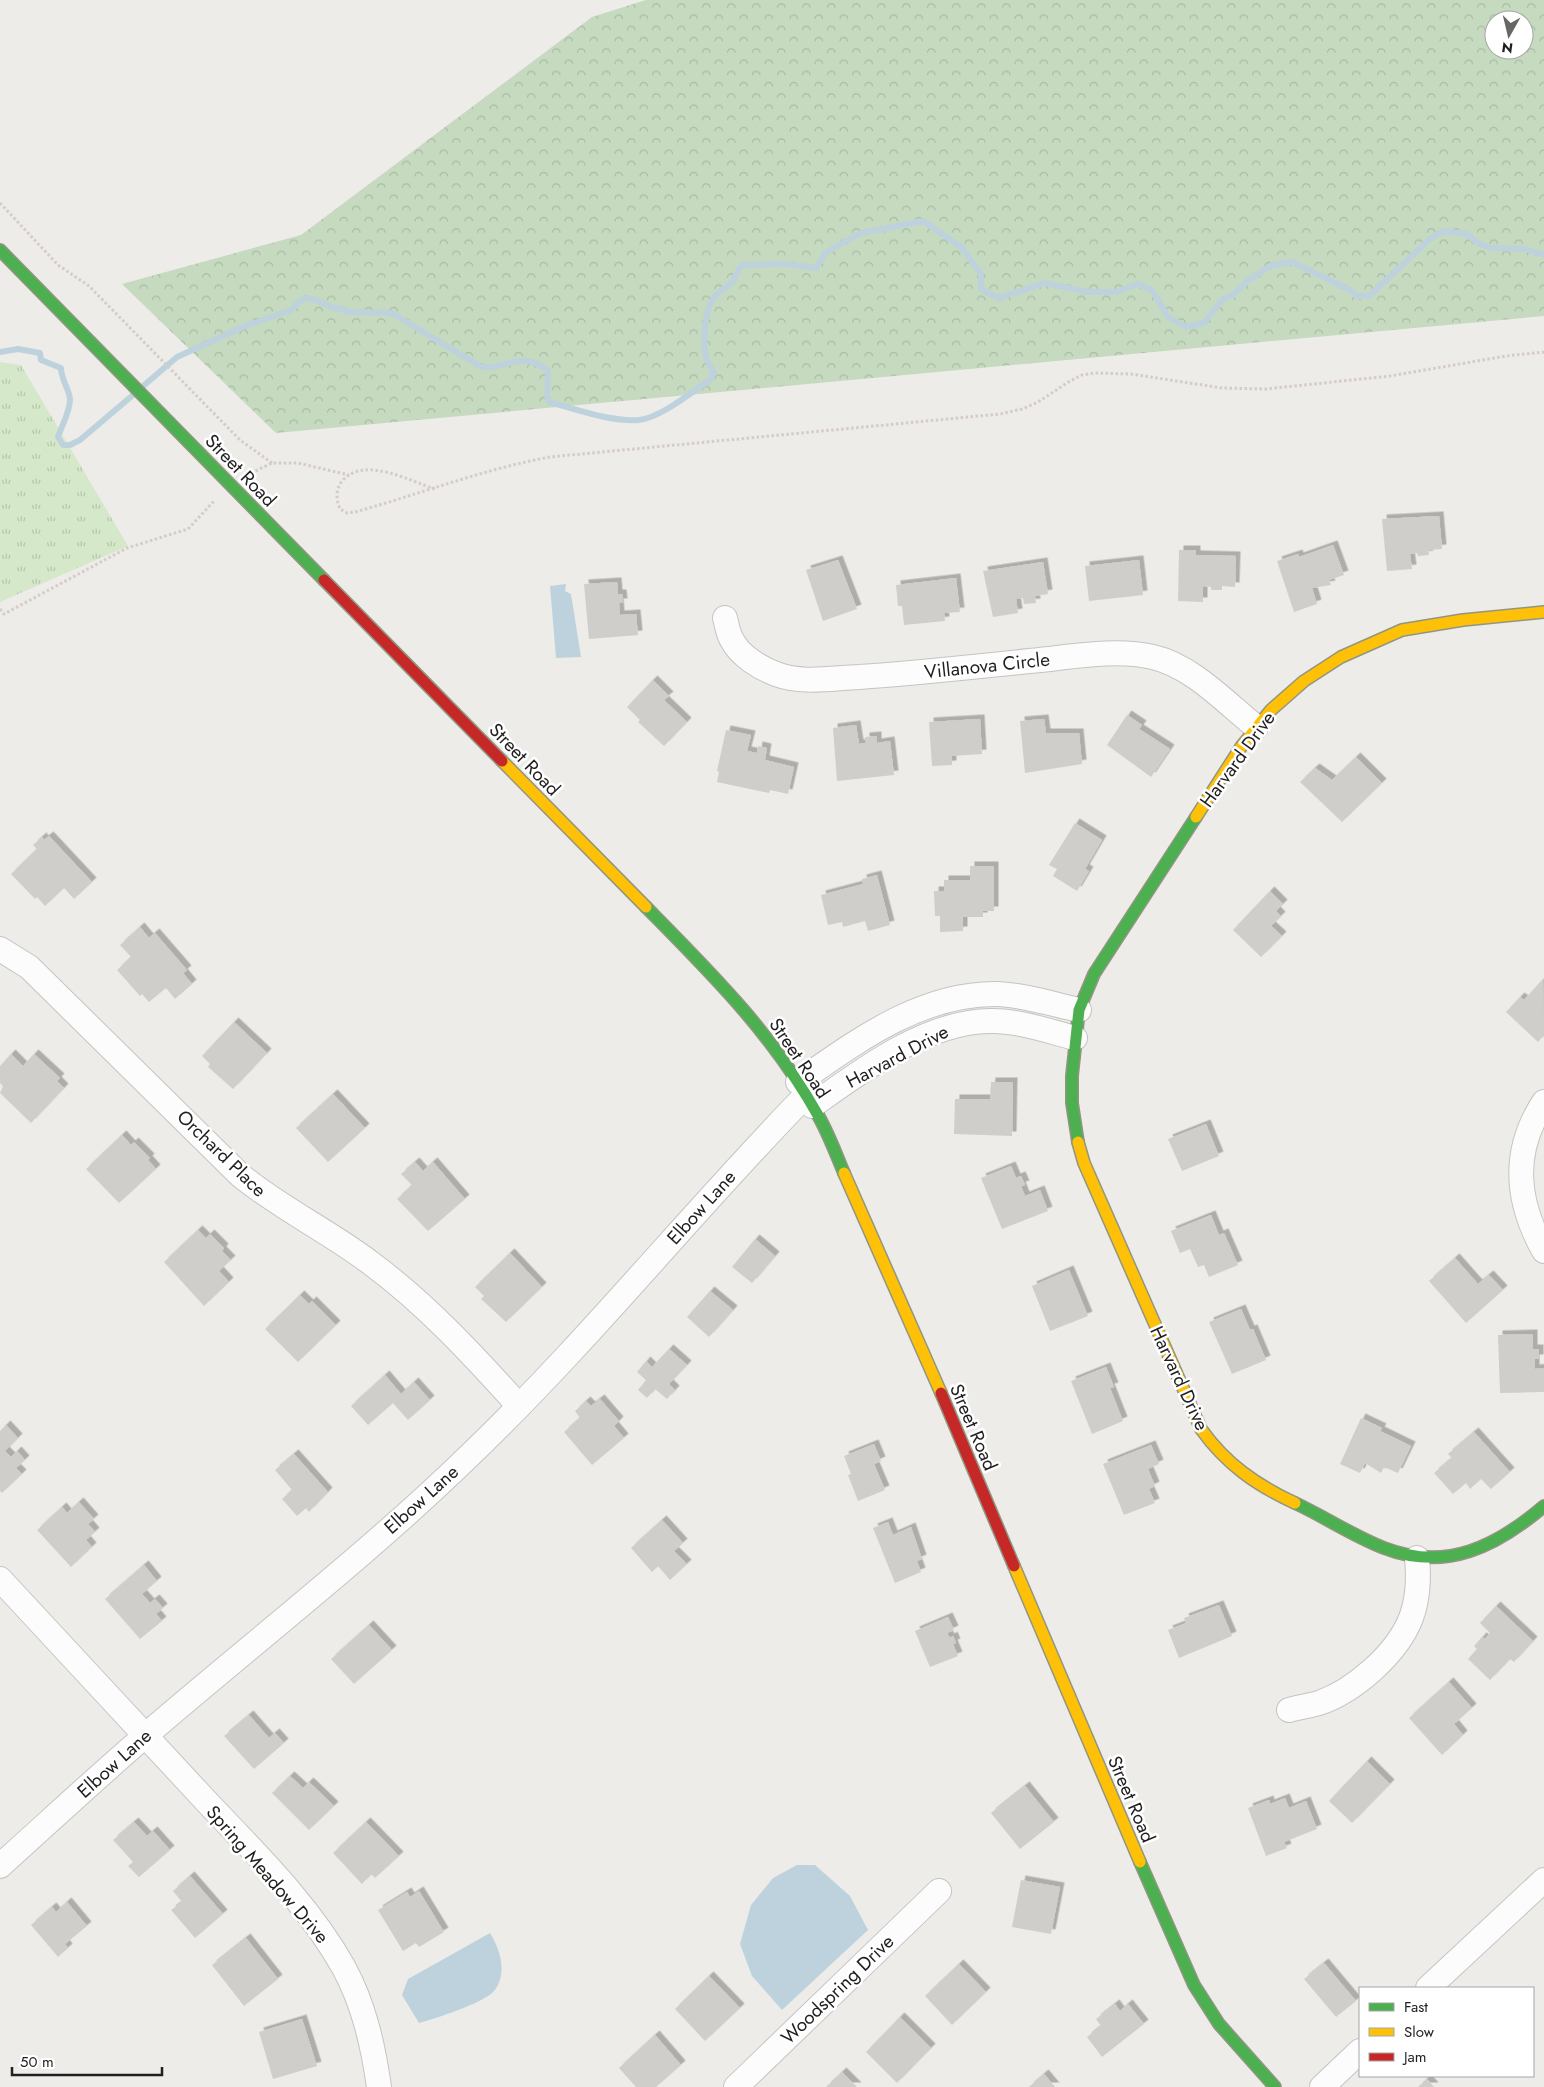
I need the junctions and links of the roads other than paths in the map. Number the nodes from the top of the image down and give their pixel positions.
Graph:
1 (0, 250) edge
2 (1544, 612) edge
3 (725, 618) dead end
4 (1256, 727) junction
5 (0, 949) edge
6 (1079, 1010) junction
7 (1075, 1038) junction
8 (805, 1094) junction
9 (1544, 1102) edge
10 (1544, 1251) edge
11 (519, 1406) junction
12 (1544, 1506) edge
13 (1417, 1558) junction
14 (0, 1579) edge
15 (1289, 1710) dead end
16 (145, 1736) junction
17 (0, 1866) edge
18 (1544, 1880) edge
19 (939, 1891) dead end
20 (1429, 1987) edge
21 (1359, 2052) edge
22 (379, 2087) edge
23 (736, 2087) edge
24 (1275, 2087) edge
25 (1322, 2087) edge

1 - 8 main road, Street Road
2 - 4 main road, Harvard Drive
3 - 4 street, Villanova Circle
4 - 6 main road, Harvard Drive
5 - 11 street, Orchard Place
6 - 7 main road, Harvard Drive
6 - 8 street, Harvard Drive
7 - 8 street, Harvard Drive
7 - 13 main road, Harvard Drive
8 - 11 street, Elbow Lane
8 - 24 main road, Street Road
9 - 10 street
11 - 16 street, Elbow Lane
12 - 13 main road, Harvard Drive
13 - 15 street
14 - 16 street, Spring Meadow Drive
16 - 17 street, Elbow Lane
16 - 22 street, Spring Meadow Drive
18 - 20 street
19 - 23 street, Woodspring Drive
21 - 25 street

